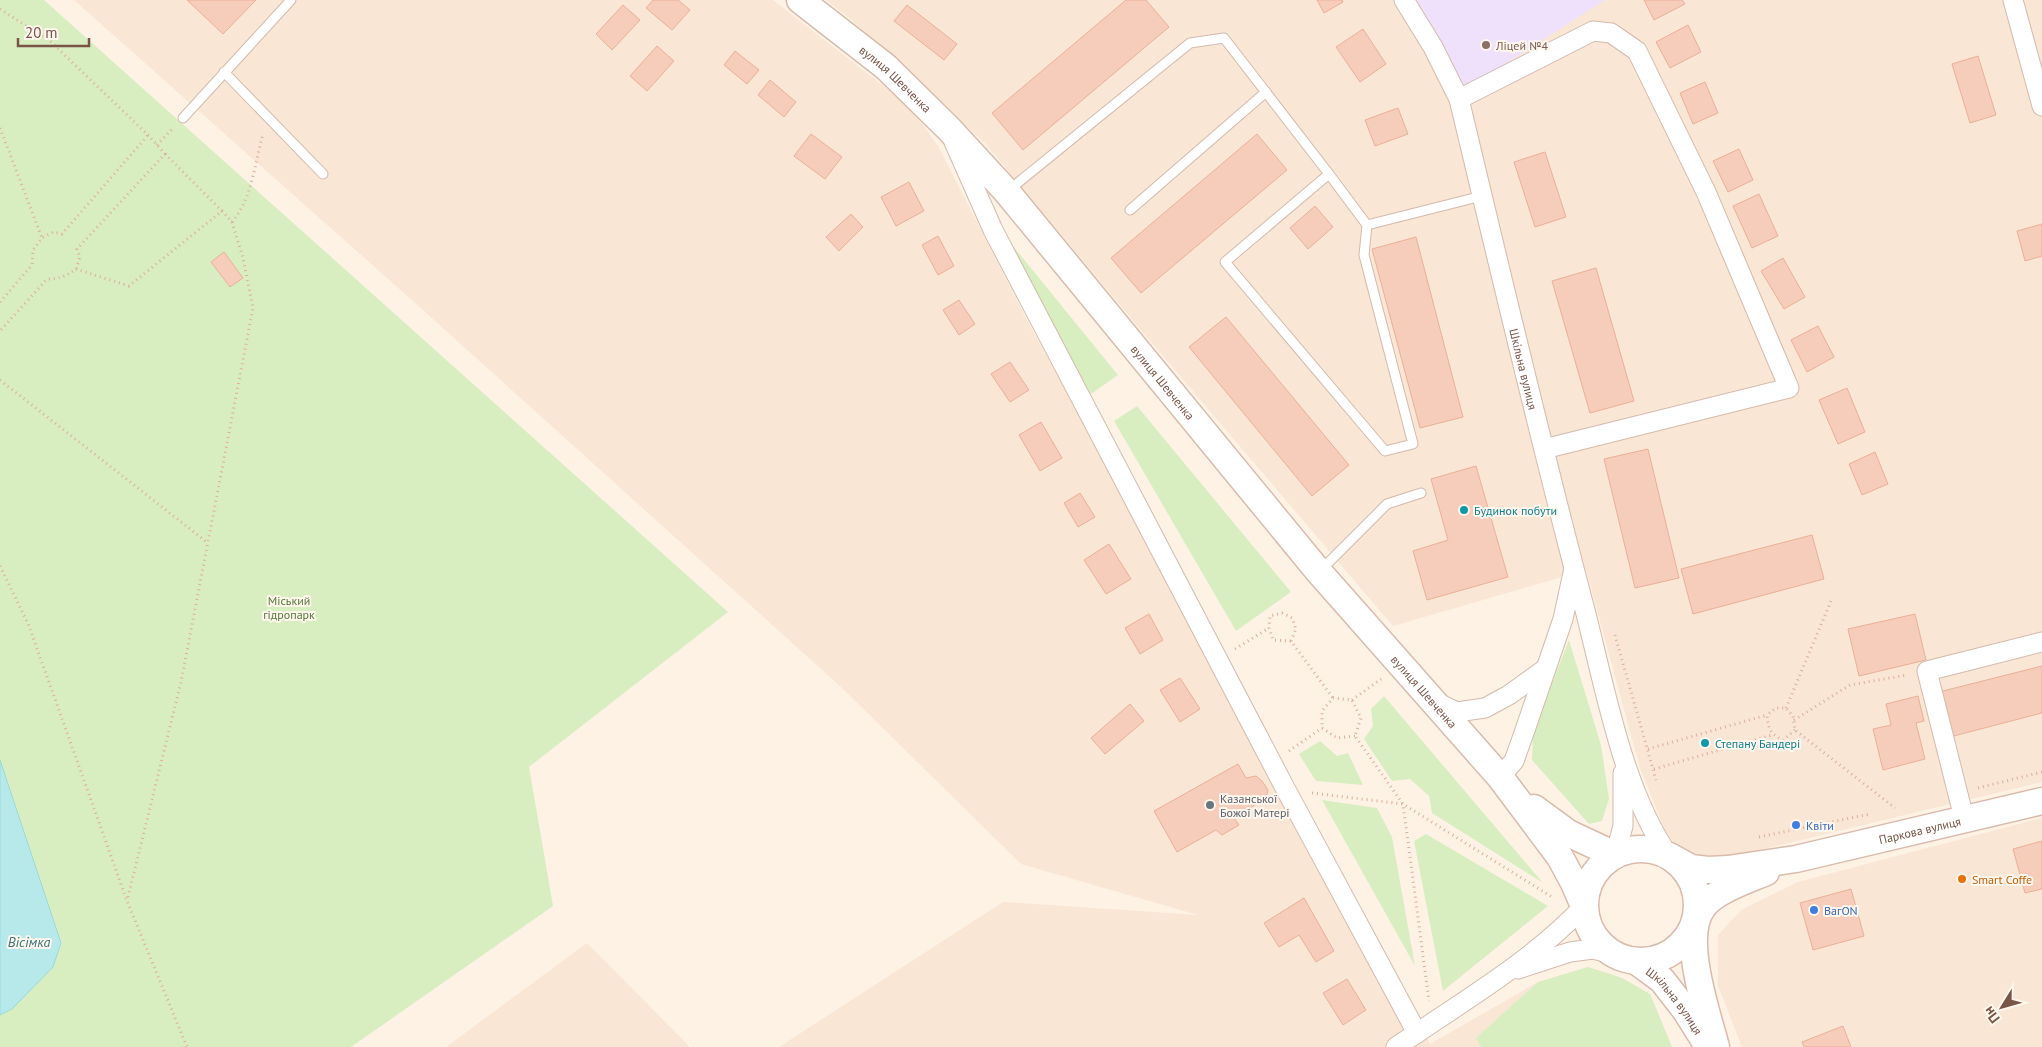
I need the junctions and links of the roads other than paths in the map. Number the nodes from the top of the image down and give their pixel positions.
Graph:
1 (291, 0) edge
2 (800, 0) edge
3 (1404, 0) edge
4 (2013, 0) edge
5 (224, 72) junction
6 (1266, 92) junction
7 (1459, 99) junction
8 (2042, 106) edge
9 (182, 118) road end
10 (949, 129) junction
11 (323, 174) dead end
12 (1330, 174) junction
13 (1007, 192) junction
14 (1482, 196) junction
15 (1130, 210) dead end
16 (1367, 225) junction
17 (1544, 449) junction
18 (1421, 493) dead end
19 (1574, 570) junction
20 (1319, 572) junction
21 (2042, 642) edge
22 (1545, 669) junction
23 (1428, 698) junction
24 (1621, 747) junction
25 (1502, 780) junction
26 (2042, 801) edge
27 (1964, 818) junction
28 (1616, 855) junction
29 (1669, 856) junction
30 (1796, 859) junction
31 (1584, 906) junction
32 (1694, 922) junction
33 (1624, 958) junction
34 (1505, 974) junction
35 (1417, 1033) junction
36 (1396, 1047) edge
37 (1708, 1047) edge
38 (1716, 1047) edge

1 - 5 lane
2 - 10 main road, вулиця Шевченка
3 - 7 street, Шкільна вулиця
4 - 8 street
5 - 9 lane
5 - 11 lane
6 - 12 lane
6 - 13 lane
6 - 15 lane
7 - 14 street, Шкільна вулиця
7 - 17 street
10 - 13 main road, вулиця Шевченка
10 - 35 street
12 - 16 lane
12 - 16 lane
13 - 20 main road, вулиця Шевченка
14 - 16 lane
14 - 17 street, Шкільна вулиця
17 - 19 street, Шкільна вулиця
18 - 20 lane
19 - 22 street
19 - 24 street, Шкільна вулиця
20 - 23 main road, вулиця Шевченка
21 - 27 street
22 - 23 street
22 - 25 street
23 - 25 main road, вулиця Шевченка
24 - 28 street
24 - 29 street
25 - 28 main road, вулиця Шевченка
25 - 31 main road, вулиця Шевченка
26 - 27 main road, Паркова вулиця
27 - 30 main road, Паркова вулиця
28 - 29 main road
28 - 31 main road
29 - 30 main road, Паркова вулиця
29 - 32 main road
30 - 32 main road, Паркова вулиця
31 - 33 main road
31 - 34 street
32 - 33 main road
32 - 38 main road, Шкільна вулиця
33 - 34 street
33 - 37 main road, Шкільна вулиця
34 - 35 street
35 - 36 street

